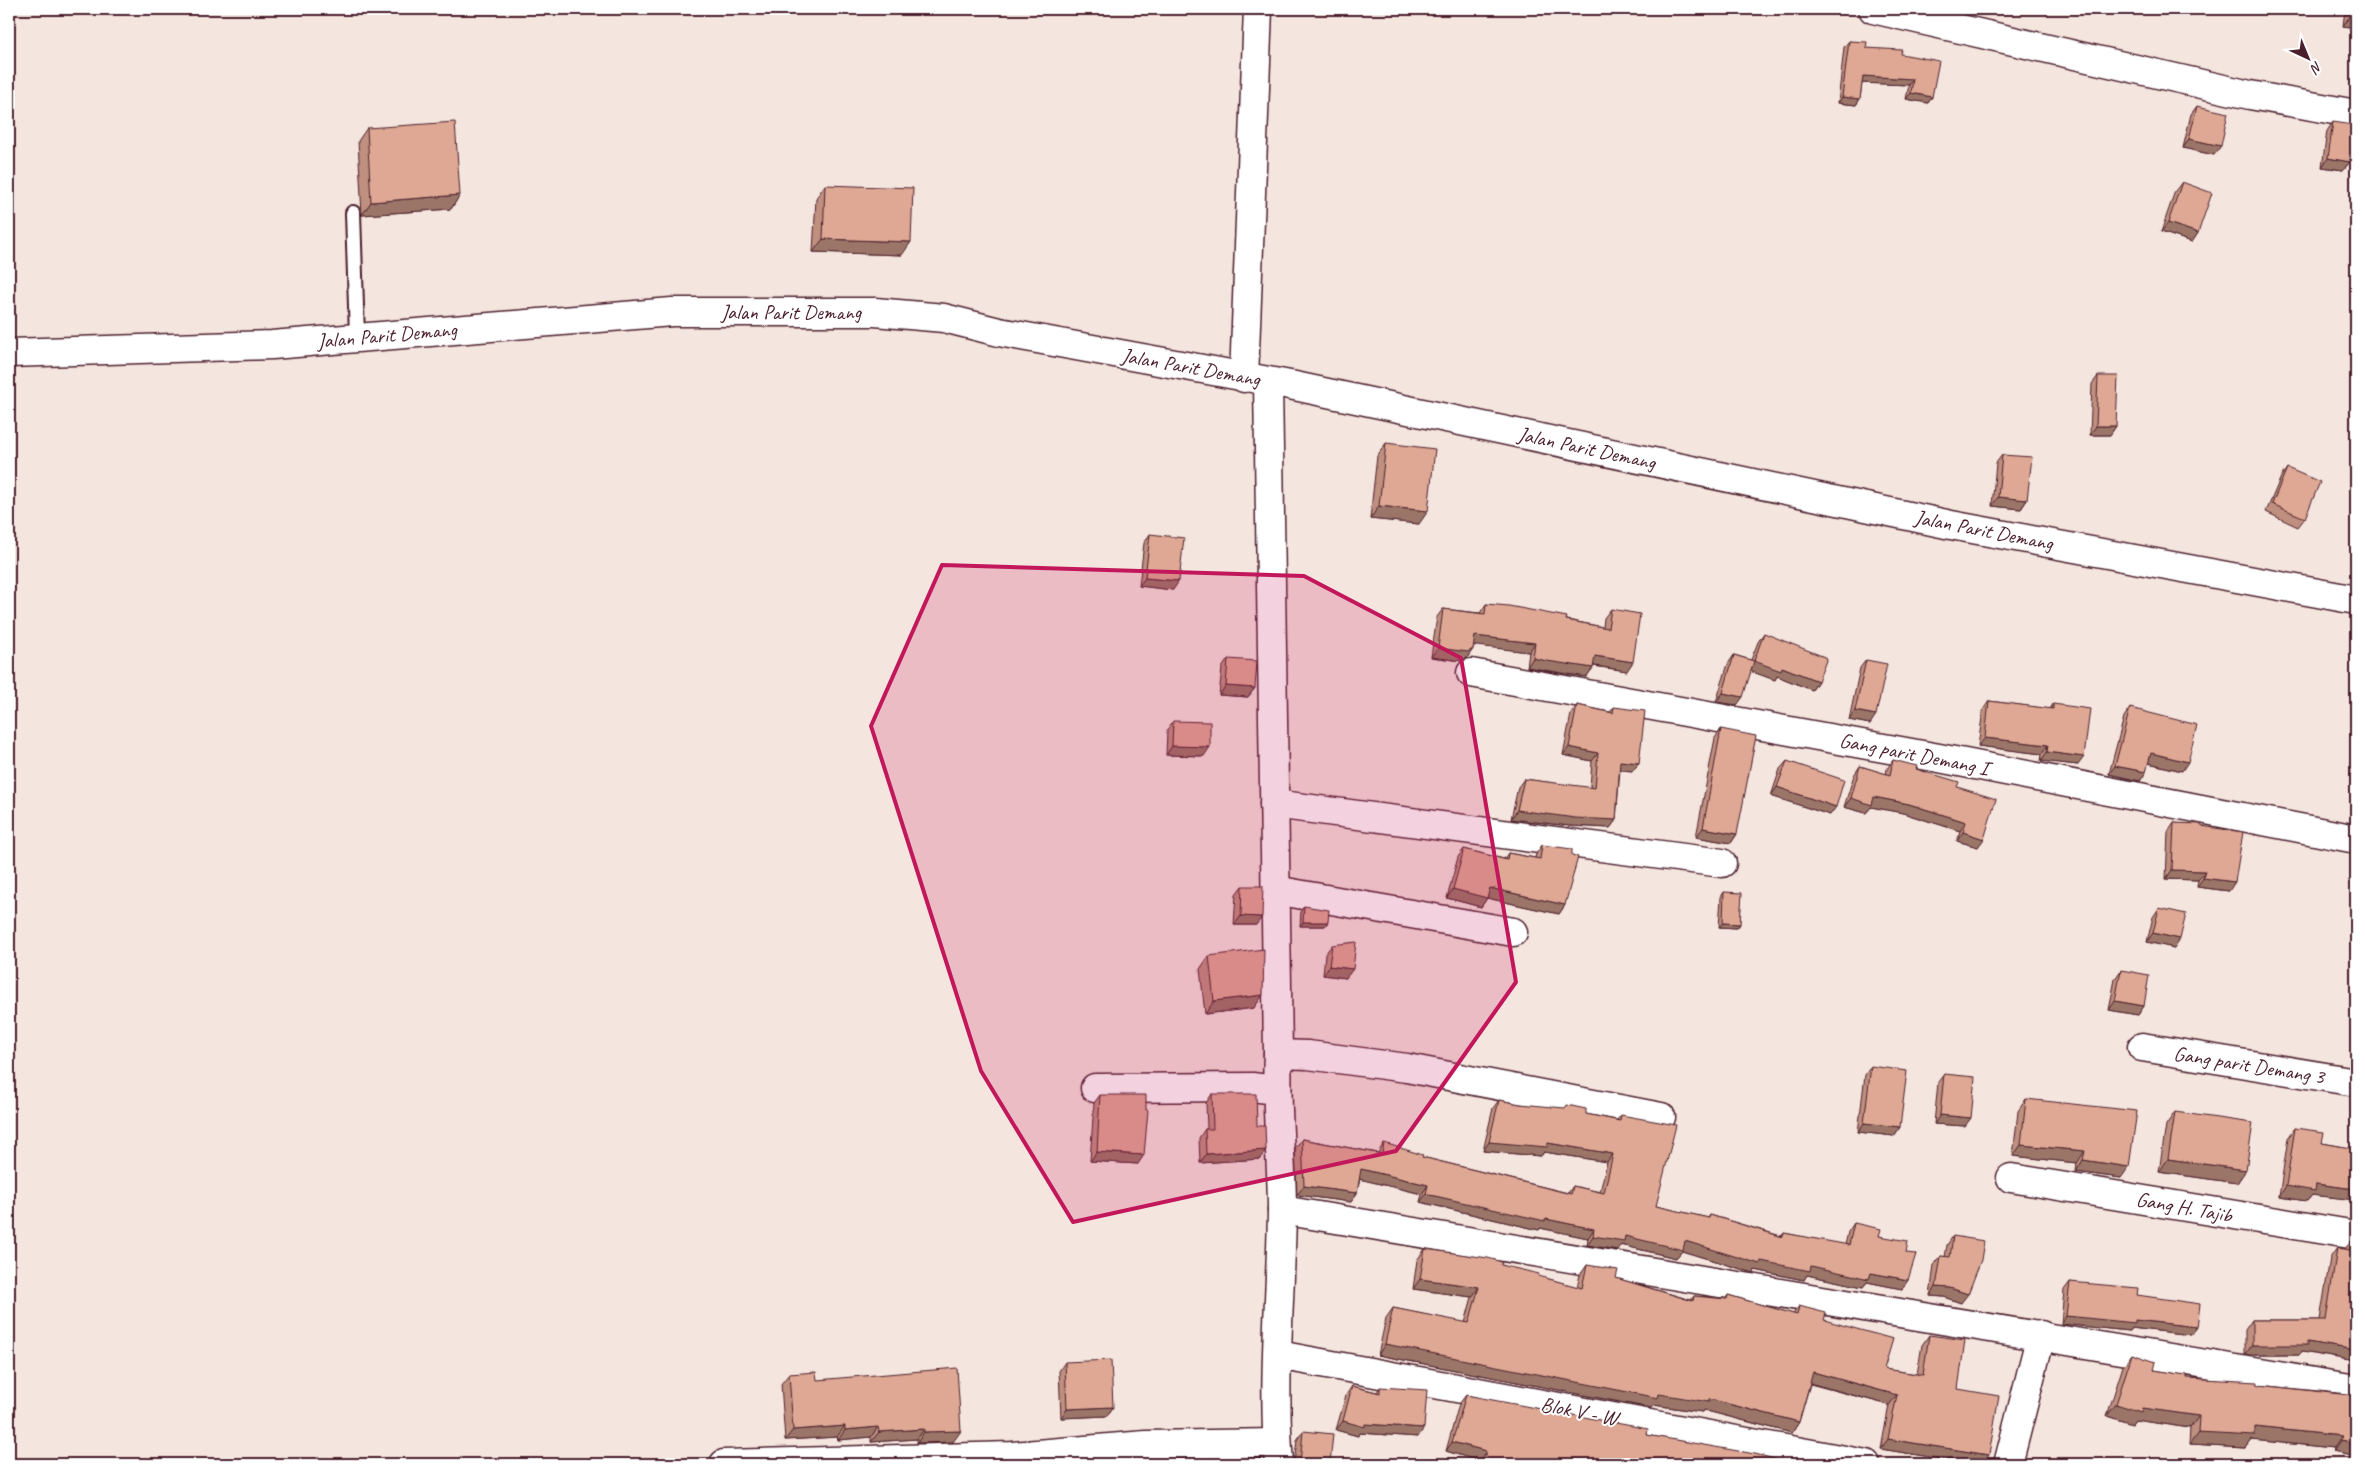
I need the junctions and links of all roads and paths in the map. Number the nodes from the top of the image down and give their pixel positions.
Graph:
1 (1258, 9) edge
2 (1873, 9) edge
3 (2356, 114) edge
4 (354, 213) dead end
5 (357, 337) junction
6 (9, 354) edge
7 (1256, 380) junction
8 (2356, 600) edge
9 (1471, 673) dead end
10 (1274, 804) junction
11 (2356, 839) edge
12 (1722, 863) dead end
13 (1276, 890) junction
14 (1513, 932) dead end
15 (2142, 1047) dead end
16 (1278, 1054) junction
17 (2356, 1082) edge
18 (1095, 1088) dead end
19 (1276, 1090) junction
20 (1661, 1117) dead end
21 (2011, 1178) dead end
22 (1282, 1210) junction
23 (2356, 1235) edge
24 (2041, 1335) junction
25 (1285, 1356) junction
26 (2356, 1389) edge
27 (1278, 1454) edge
28 (724, 1464) edge
29 (1866, 1464) edge
30 (2008, 1464) edge

1 - 7 street
2 - 3 street
4 - 5 lane
5 - 6 street, Jalan Parit Demang
5 - 7 street, Jalan Parit Demang
7 - 8 street, Jalan Parit Demang
7 - 10 street
9 - 11 street, Gang parit Demang I
10 - 12 street
10 - 13 street
13 - 14 street
13 - 16 street
15 - 17 street, Gang parit Demang 3
16 - 19 street
16 - 20 street
18 - 19 street
19 - 22 street
21 - 23 street, Gang H. Tajib
22 - 24 street
22 - 25 street
24 - 26 street
24 - 30 street
25 - 27 street
25 - 29 street, Blok V - W
27 - 28 street

